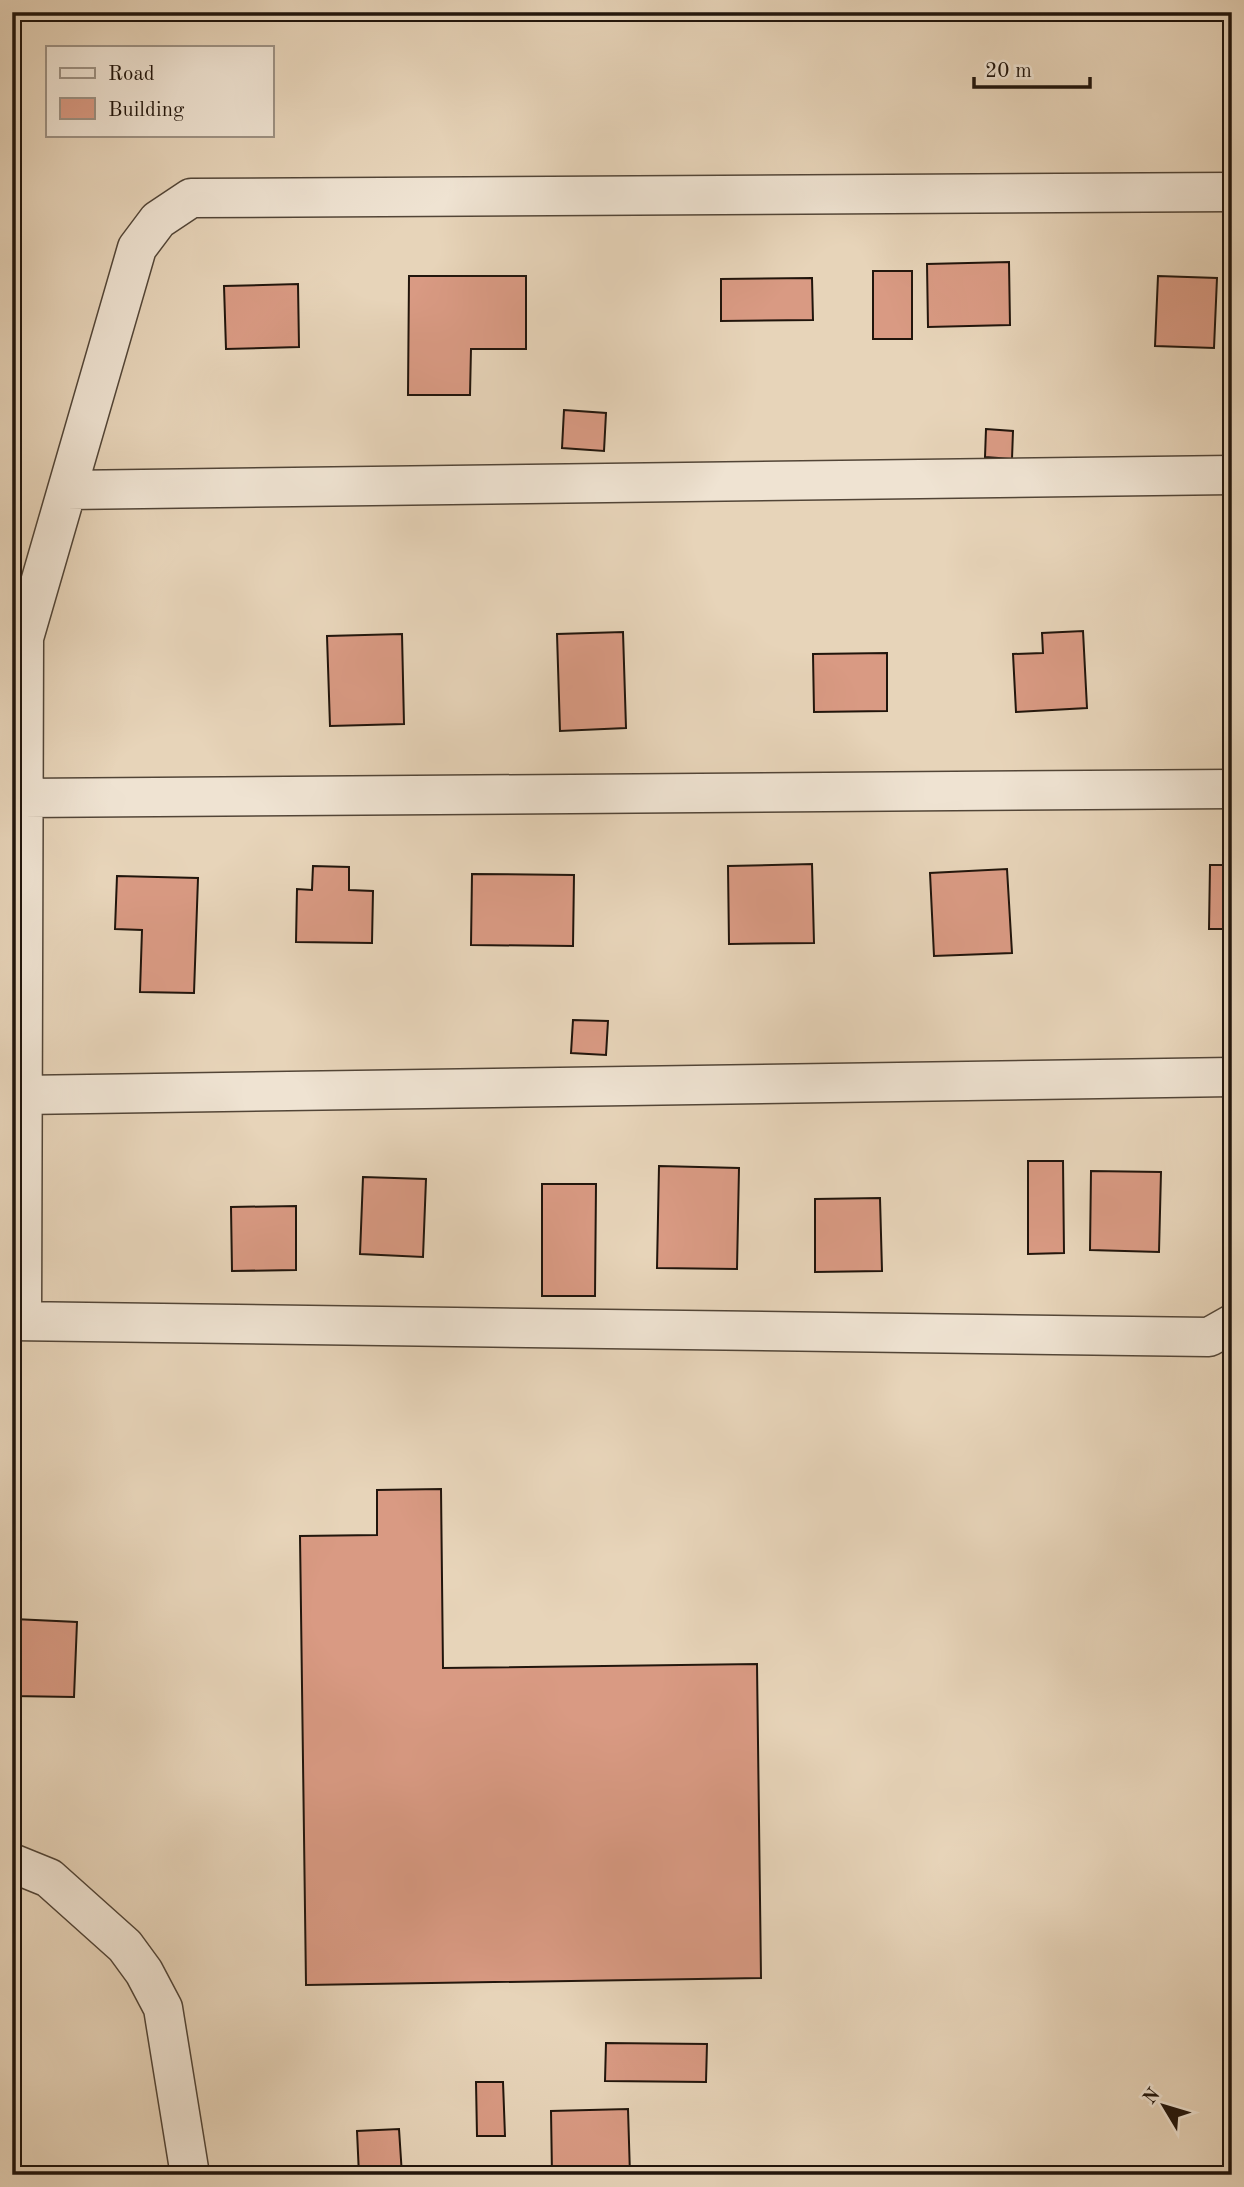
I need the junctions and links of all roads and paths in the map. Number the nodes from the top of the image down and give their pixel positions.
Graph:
1 (1232, 192) edge
2 (1232, 475) edge
3 (67, 489) junction
4 (1232, 789) edge
5 (23, 798) junction
6 (1232, 1077) edge
7 (22, 1095) junction
8 (17, 1321) edge
9 (1232, 1324) edge
10 (12, 1863) edge
11 (190, 2175) edge

1 - 3 street
2 - 3 street
3 - 5 street
4 - 5 street
5 - 7 street
6 - 7 street
7 - 8 street
8 - 9 street
10 - 11 street

